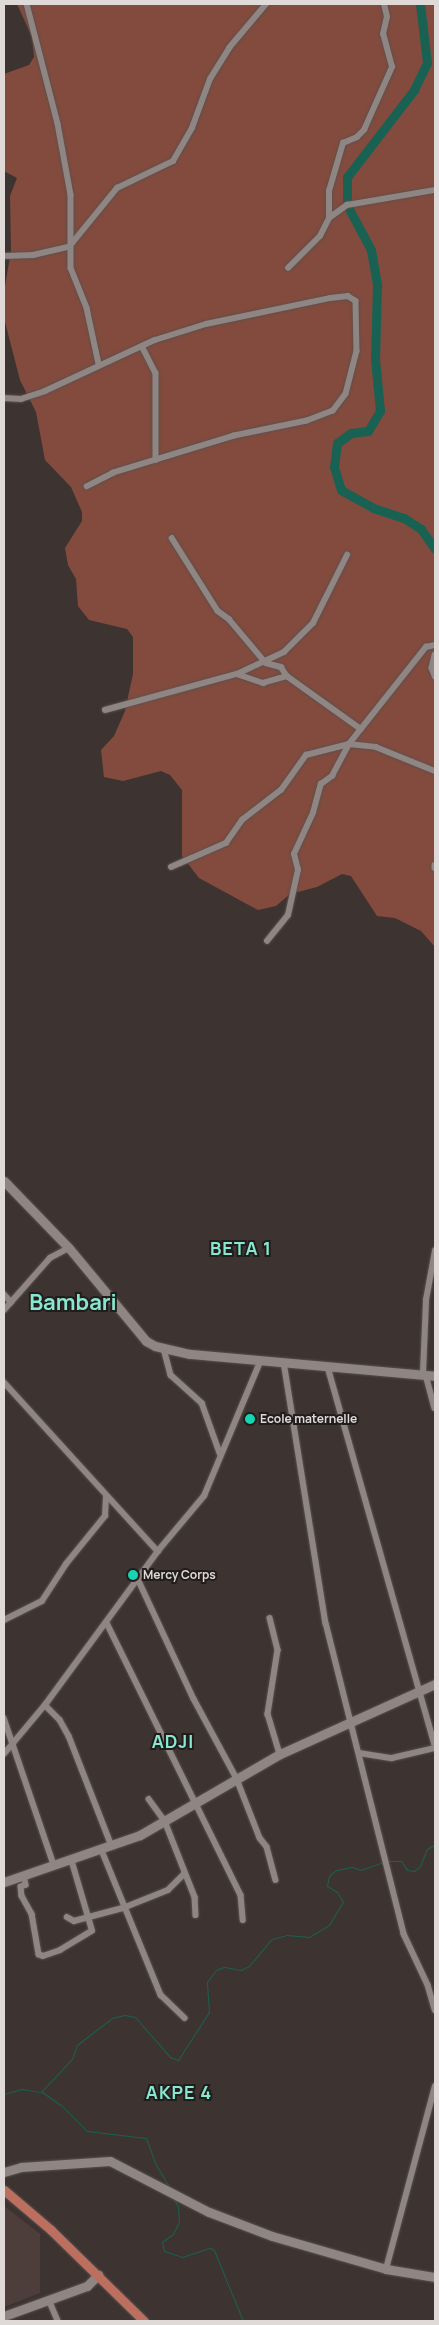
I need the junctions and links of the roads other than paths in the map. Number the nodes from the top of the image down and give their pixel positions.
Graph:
1 (27, 4) edge
2 (266, 4) edge
3 (384, 4) edge
4 (435, 190) edge
5 (329, 218) junction
6 (69, 247) junction
7 (4, 256) edge
8 (288, 268) dead end
9 (142, 346) junction
10 (100, 364) junction
11 (4, 398) edge
12 (156, 460) junction
13 (87, 487) dead end
14 (172, 538) dead end
15 (347, 555) dead end
16 (435, 645) edge
17 (435, 655) edge
18 (266, 663) junction
19 (237, 674) junction
20 (287, 676) junction
21 (435, 676) edge
22 (105, 710) dead end
23 (361, 729) junction
24 (348, 744) junction
25 (435, 771) edge
26 (171, 867) dead end
27 (267, 941) dead end
28 (4, 1181) edge
29 (69, 1248) junction
30 (435, 1251) edge
31 (4, 1294) edge
32 (11, 1302) junction
33 (4, 1310) edge
34 (164, 1349) junction
35 (261, 1360) junction
36 (284, 1362) junction
37 (328, 1367) junction
38 (428, 1374) edge
39 (4, 1382) edge
40 (435, 1408) edge
41 (220, 1454) junction
42 (106, 1497) junction
43 (158, 1551) junction
44 (138, 1579) junction
45 (270, 1618) dead end
46 (4, 1620) edge
47 (107, 1623) junction
48 (435, 1684) edge
49 (418, 1691) junction
50 (45, 1705) junction
51 (4, 1718) edge
52 (350, 1720) junction
53 (13, 1742) junction
54 (435, 1746) edge
55 (359, 1753) junction
56 (4, 1754) edge
57 (280, 1754) junction
58 (237, 1779) junction
59 (149, 1799) dead end
60 (196, 1801) junction
61 (165, 1821) junction
62 (111, 1844) junction
63 (101, 1848) junction
64 (71, 1859) junction
65 (54, 1865) junction
66 (184, 1874) junction
67 (24, 1875) junction
68 (276, 1880) dead end
69 (4, 1882) edge
70 (123, 1908) junction
71 (67, 1916) dead end
72 (88, 1916) junction
73 (196, 1916) dead end
74 (243, 1920) dead end
75 (435, 2010) edge
76 (185, 2018) dead end
77 (435, 2086) edge
78 (4, 2172) edge
79 (4, 2190) edge
80 (386, 2269) junction
81 (98, 2276) junction
82 (435, 2277) edge
83 (50, 2302) junction
84 (4, 2316) edge
85 (58, 2321) edge
86 (144, 2321) edge

1 - 6 street
2 - 6 street
3 - 5 street
4 - 5 street
5 - 8 street
6 - 7 street
6 - 10 street
9 - 10 street
9 - 12 street
9 - 12 street
10 - 11 street
12 - 13 street
14 - 18 street
15 - 18 street
16 - 23 street
17 - 21 street
18 - 19 street
18 - 20 street
19 - 20 street
19 - 22 street
20 - 23 street
23 - 24 street
24 - 25 street
24 - 26 street
24 - 27 street
28 - 29 street
29 - 32 street
29 - 34 street
30 - 38 street
31 - 32 street
32 - 33 street
34 - 35 street
34 - 41 street
35 - 36 street
35 - 41 street
36 - 37 street
36 - 52 street
37 - 38 street
37 - 49 street
38 - 40 street
39 - 42 street
41 - 43 street
42 - 43 street
42 - 46 street
43 - 44 street
44 - 47 street
44 - 58 street
45 - 57 street
47 - 50 street
47 - 60 street
48 - 49 street
49 - 52 street
49 - 54 street
50 - 53 street
50 - 62 street
51 - 53 street
52 - 55 street
52 - 57 street
53 - 56 street
53 - 65 street
54 - 55 street
55 - 75 street
57 - 58 street
58 - 60 street
58 - 68 street
59 - 61 street
60 - 61 street
60 - 74 street
61 - 62 street
61 - 66 street
62 - 63 street
63 - 64 street
63 - 70 street
64 - 65 street
64 - 72 street
65 - 67 street
66 - 70 street
66 - 73 street
67 - 69 street
67 - 72 street
70 - 72 street
70 - 76 street
71 - 72 street
77 - 80 street
78 - 80 street
79 - 81 main road
80 - 82 street
81 - 83 street
81 - 86 main road
83 - 84 street
83 - 85 street

